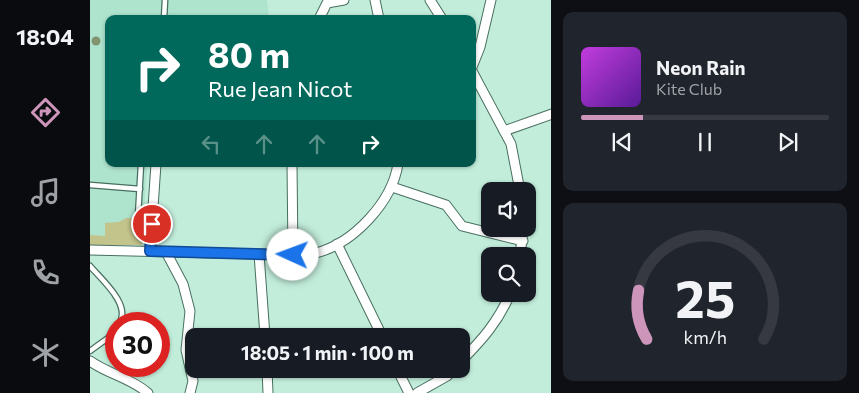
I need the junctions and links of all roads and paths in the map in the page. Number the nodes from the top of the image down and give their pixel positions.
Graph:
1 (165, 0) edge
2 (344, 0) edge
3 (375, 0) edge
4 (430, 0) edge
5 (491, 0) edge
6 (164, 15) edge
7 (321, 15) edge
8 (378, 15) edge
9 (439, 15) edge
10 (476, 57) edge
11 (476, 78) edge
12 (551, 114) edge
13 (504, 131) junction
14 (141, 167) edge
15 (156, 167) edge
16 (292, 167) edge
17 (398, 167) edge
18 (518, 182) edge
19 (90, 185) edge
20 (392, 187) junction
21 (140, 189) junction
22 (138, 216) dead end
23 (523, 237) edge
24 (522, 241) junction
25 (337, 244) junction
26 (521, 247) edge
27 (90, 250) edge
28 (150, 251) junction
29 (166, 252) junction
30 (259, 254) junction
31 (293, 255) junction
32 (90, 266) edge
33 (507, 302) edge
34 (122, 312) edge
35 (264, 328) edge
36 (378, 328) edge
37 (105, 340) edge
38 (90, 351) edge
39 (470, 352) edge
40 (90, 361) edge
41 (267, 378) edge
42 (402, 378) edge
43 (443, 378) edge
44 (148, 393) edge
45 (190, 393) edge
46 (268, 393) edge
47 (409, 393) edge
48 (417, 393) edge

1 - 6 lane
2 - 7 street
3 - 8 street
4 - 9 street
5 - 10 street
11 - 13 street
12 - 13 street
13 - 18 street
14 - 21 lane
15 - 28 street
16 - 31 street
17 - 20 street
19 - 21 lane
20 - 24 street
20 - 25 street
21 - 22 lane
23 - 24 street
24 - 26 street
25 - 31 street
25 - 36 street
27 - 28 street
28 - 29 street
29 - 30 street
29 - 45 street
30 - 31 street
30 - 35 street
32 - 34 lane
33 - 39 street
37 - 38 lane
40 - 44 street
41 - 46 street
42 - 47 street
43 - 48 street

